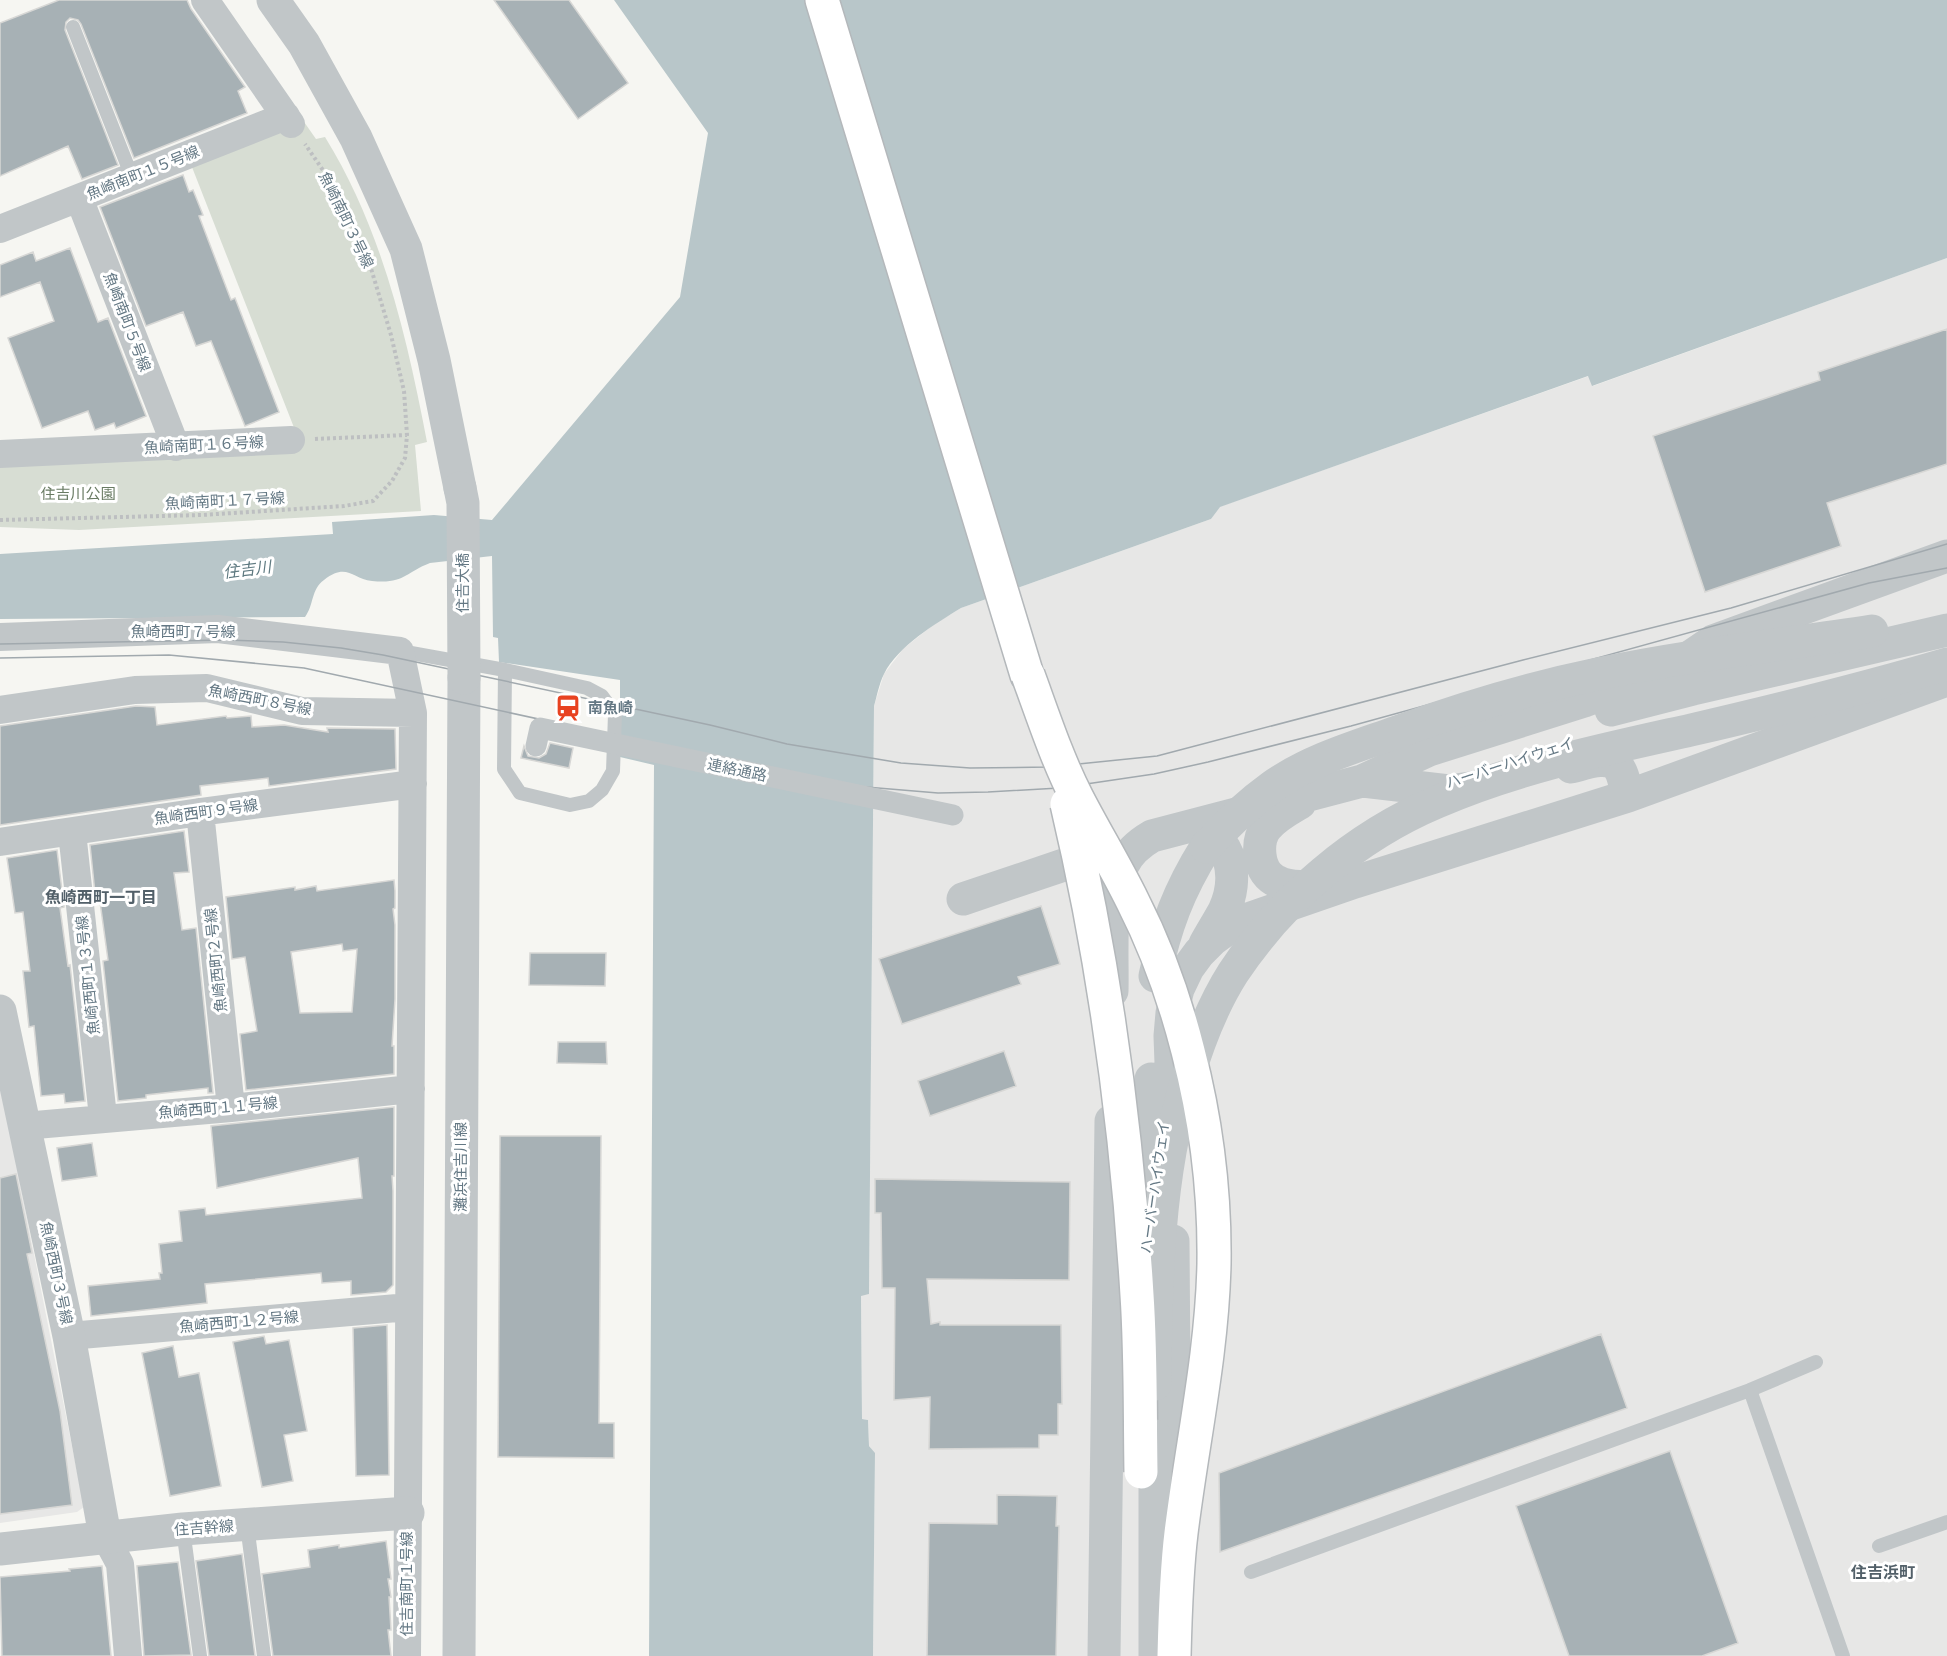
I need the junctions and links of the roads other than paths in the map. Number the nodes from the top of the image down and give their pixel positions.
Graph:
1 (205, 0) edge
2 (273, 0) edge
3 (823, 0) edge
4 (73, 27) dead end
5 (132, 177) junction
6 (79, 198) junction
7 (0, 229) edge
8 (291, 440) road end
9 (176, 447) junction
10 (0, 454) edge
11 (1947, 556) edge
12 (1947, 614) edge
13 (1947, 630) edge
14 (0, 637) edge
15 (1947, 650) edge
16 (400, 651) junction
17 (1947, 664) edge
18 (505, 670) junction
19 (464, 678) joint
20 (1947, 680) edge
21 (0, 710) edge
22 (413, 713) junction
23 (536, 746) dead end
24 (1362, 781) junction
25 (413, 784) junction
26 (1318, 793) junction
27 (1628, 796) junction
28 (200, 812) junction
29 (952, 815) dead end
30 (1191, 825) junction
31 (72, 832) junction
32 (1152, 836) junction
33 (0, 842) edge
34 (1355, 882) junction
35 (963, 899) dead end
36 (1199, 953) junction
37 (0, 1011) edge
38 (411, 1089) junction
39 (231, 1108) junction
40 (103, 1118) junction
41 (24, 1126) junction
42 (409, 1307) junction
43 (69, 1336) junction
44 (1816, 1362) dead end
45 (1750, 1390) junction
46 (1144, 1487) junction
47 (408, 1513) junction
48 (1947, 1522) edge
49 (247, 1524) junction
50 (183, 1529) junction
51 (105, 1536) junction
52 (1879, 1546) dead end
53 (0, 1549) edge
54 (1251, 1572) dead end
55 (128, 1656) edge
56 (200, 1656) edge
57 (264, 1656) edge
58 (407, 1656) edge
59 (459, 1656) edge
60 (1104, 1656) edge
61 (1143, 1656) edge
62 (1155, 1656) edge
63 (1163, 1656) edge
64 (1175, 1656) edge
65 (1843, 1656) edge

1 - 5 street, 魚崎南町１５号線
2 - 19 street, 住𠮷大橋, bridge
3 - 46 highway, bridge
3 - 64 highway, bridge
4 - 5 lane
5 - 6 street, 魚崎南町１５号線
6 - 7 street, 魚崎南町１５号線
6 - 9 street, 魚崎南町５号線
8 - 9 street, 魚崎南町１６号線
9 - 10 street, 魚崎南町１６号線
11 - 24 street
12 - 46 street, bridge
13 - 24 street
14 - 16 street, 魚崎西町７号線
15 - 46 street, ハーバーハイウェイ, bridge
16 - 18 lane
16 - 22 street, 住吉南町１号線
17 - 62 street, ハーバーハイウェイ, bridge
18 - 18 lane
19 - 59 street, 灘浜住吉川線
20 - 27 street
21 - 22 street, 魚崎西町８号線
22 - 25 street, 住吉南町１号線
23 - 29 street, 連絡通路, bridge
24 - 26 street
24 - 27 street
25 - 28 street, 魚崎西町９号線
25 - 38 street, 住吉南町１号線
26 - 30 street
26 - 34 street
27 - 34 street
28 - 31 street, 魚崎西町９号線
28 - 39 street, 魚崎西町２号線
30 - 32 street
30 - 36 street
31 - 33 street, 魚崎西町９号線
31 - 40 street, 魚崎西町１３号線
32 - 35 street
32 - 60 street
34 - 36 street
36 - 64 street
37 - 41 street, 魚崎西町３号線
38 - 39 street, 魚崎西町１１号線
38 - 42 street, 住吉南町１号線
39 - 40 street, 魚崎西町１１号線
40 - 41 street, 魚崎西町１１号線
41 - 43 street, 魚崎西町３号線
42 - 43 street, 魚崎西町１２号線
42 - 47 street, 住吉南町１号線
43 - 51 street, 魚崎西町３号線
44 - 45 lane
45 - 54 lane
45 - 65 lane
46 - 61 street, ハーバーハイウェイ
46 - 63 street
47 - 49 street, 住吉幹線
47 - 58 street, 住吉南町１号線
48 - 52 lane
49 - 50 street, 住吉幹線
49 - 57 lane
50 - 51 street, 住吉幹線
50 - 56 lane
51 - 53 street, 住吉幹線
51 - 55 street

